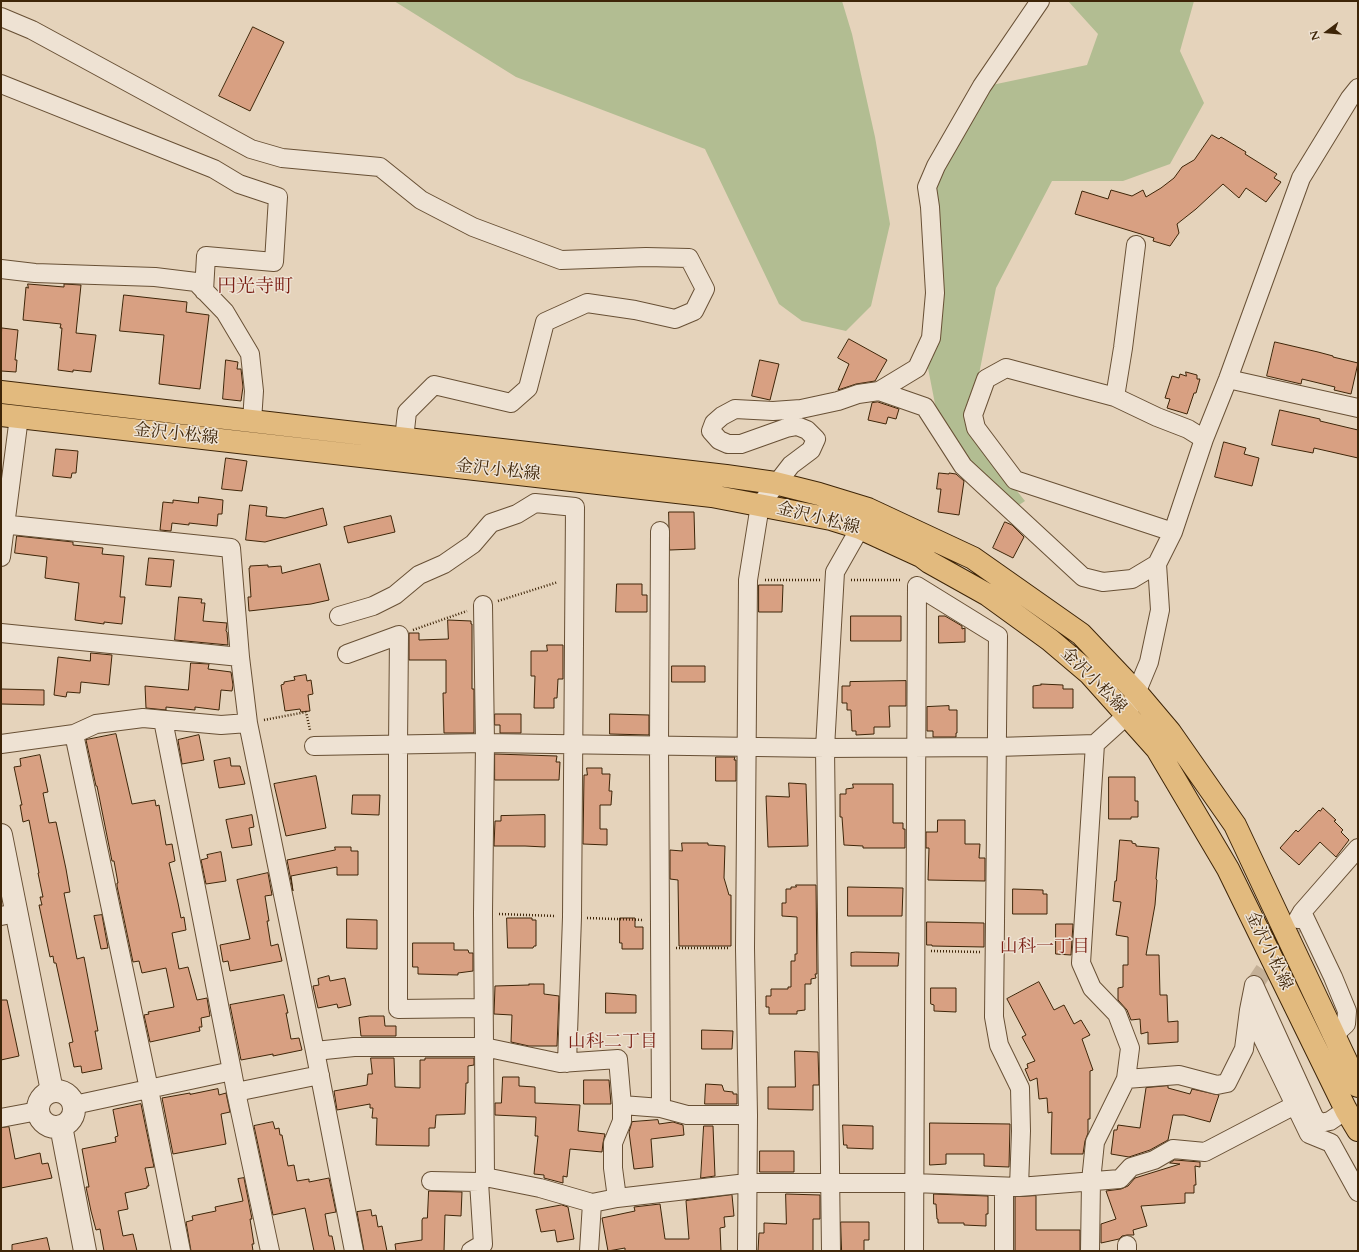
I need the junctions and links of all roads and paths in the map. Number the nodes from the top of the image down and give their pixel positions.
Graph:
1 (1040, 1) edge
2 (1, 17) edge
3 (1, 84) edge
4 (1358, 88) edge
5 (1136, 245) dead end
6 (1, 269) edge
7 (204, 291) junction
8 (1228, 379) junction
9 (879, 391) junction
10 (1, 392) edge
11 (1115, 397) junction
12 (1358, 408) edge
13 (10, 416) edge
14 (252, 421) junction
15 (404, 438) junction
16 (1204, 439) junction
17 (775, 484) junction
18 (760, 505) junction
19 (3, 524) edge
20 (860, 528) junction
21 (660, 530) dead end
22 (1173, 532) junction
23 (1, 557) edge
24 (1157, 564) junction
25 (483, 605) dead end
26 (339, 616) dead end
27 (1, 633) edge
28 (347, 654) dead end
29 (240, 657) junction
30 (1137, 693) junction
31 (1127, 715) junction
32 (163, 720) junction
33 (248, 723) junction
34 (74, 734) junction
35 (485, 743) junction
36 (1, 744) edge
37 (1095, 744) junction
38 (573, 745) junction
39 (314, 746) joint
40 (398, 746) junction
41 (659, 746) junction
42 (746, 747) junction
43 (916, 747) junction
44 (997, 747) junction
45 (825, 748) junction
46 (1, 835) edge
47 (1358, 848) edge
48 (9, 914) edge
49 (659, 948) junction
50 (744, 948) junction
51 (925, 951) dead end
52 (995, 952) junction
53 (483, 1008) junction
54 (1248, 1010) junction
55 (1334, 1035) junction
56 (484, 1048) junction
57 (315, 1051) junction
58 (567, 1063) junction
59 (232, 1071) junction
60 (320, 1075) junction
61 (1126, 1079) junction
62 (1358, 1086) edge
63 (149, 1089) junction
64 (52, 1091) junction
65 (236, 1092) junction
66 (74, 1105) junction
67 (622, 1105) junction
68 (1295, 1105) junction
69 (661, 1108) junction
70 (1346, 1110) junction
71 (38, 1111) junction
72 (748, 1116) junction
73 (1, 1118) edge
74 (61, 1126) junction
75 (1358, 1130) edge
76 (482, 1179) junction
77 (431, 1181) dead end
78 (1091, 1181) junction
79 (747, 1183) junction
80 (831, 1183) junction
81 (913, 1183) junction
82 (1012, 1187) junction
83 (1358, 1192) edge
84 (616, 1198) junction
85 (592, 1203) junction
86 (85, 1251) edge
87 (180, 1251) edge
88 (270, 1251) edge
89 (354, 1251) edge
90 (471, 1251) edge
91 (589, 1251) edge
92 (747, 1251) edge
93 (831, 1251) edge
94 (914, 1251) edge
95 (1004, 1251) edge
96 (1090, 1251) edge

1 - 9 street
2 - 15 street
3 - 7 street
4 - 8 street
5 - 11 street
6 - 7 street
7 - 14 street
8 - 12 street
8 - 16 street
9 - 17 street
9 - 24 street
10 - 14 main road, 金沢小松線
11 - 16 street
11 - 22 street
13 - 18 main road, 金沢小松線
13 - 19 street
14 - 15 main road, 金沢小松線
15 - 17 main road, 金沢小松線
16 - 22 street
17 - 18 street
17 - 30 main road, 金沢小松線
18 - 20 main road, 金沢小松線
18 - 42 street
19 - 23 street
19 - 29 street
20 - 31 main road, 金沢小松線
20 - 45 street
21 - 41 street
22 - 24 street
24 - 30 street
25 - 35 street
26 - 38 street
27 - 29 street
28 - 40 street
29 - 33 street
30 - 31 street
30 - 55 main road, 金沢小松線
31 - 37 street
31 - 70 main road, 金沢小松線
32 - 33 street
32 - 34 street
32 - 59 street
33 - 39 path
33 - 57 street
34 - 36 street
34 - 63 street
35 - 38 street
35 - 40 street
35 - 53 street
37 - 44 street
37 - 61 street
38 - 41 street
38 - 58 street
39 - 40 street
40 - 53 street
41 - 42 street
41 - 49 street
42 - 45 street
42 - 50 street
43 - 44 street
43 - 44 street
43 - 45 street
43 - 81 street
44 - 52 street
45 - 80 street
46 - 48 street
47 - 55 street
48 - 64 street
49 - 50 path
49 - 69 street
50 - 72 street
51 - 52 path
52 - 82 street
53 - 56 street
54 - 61 street
54 - 68 street
54 - 70 street
55 - 62 main road, 金沢小松線
56 - 57 street
56 - 58 street
56 - 76 street
57 - 60 street
58 - 67 street
59 - 63 street
59 - 65 street
60 - 65 street
60 - 89 street
61 - 78 street
63 - 66 street
63 - 87 street
64 - 66 street
64 - 71 street
65 - 88 street
66 - 74 street
67 - 69 street
67 - 84 street
68 - 78 street
68 - 83 street
69 - 72 street
70 - 75 main road, 金沢小松線
71 - 73 street
71 - 74 street
72 - 79 street
74 - 86 street
76 - 77 street
76 - 85 street
76 - 90 street
78 - 82 street
78 - 96 street
79 - 80 street
79 - 84 street
79 - 92 street
80 - 81 street
80 - 93 street
81 - 82 street
81 - 94 street
82 - 95 street
84 - 85 street
85 - 91 street

